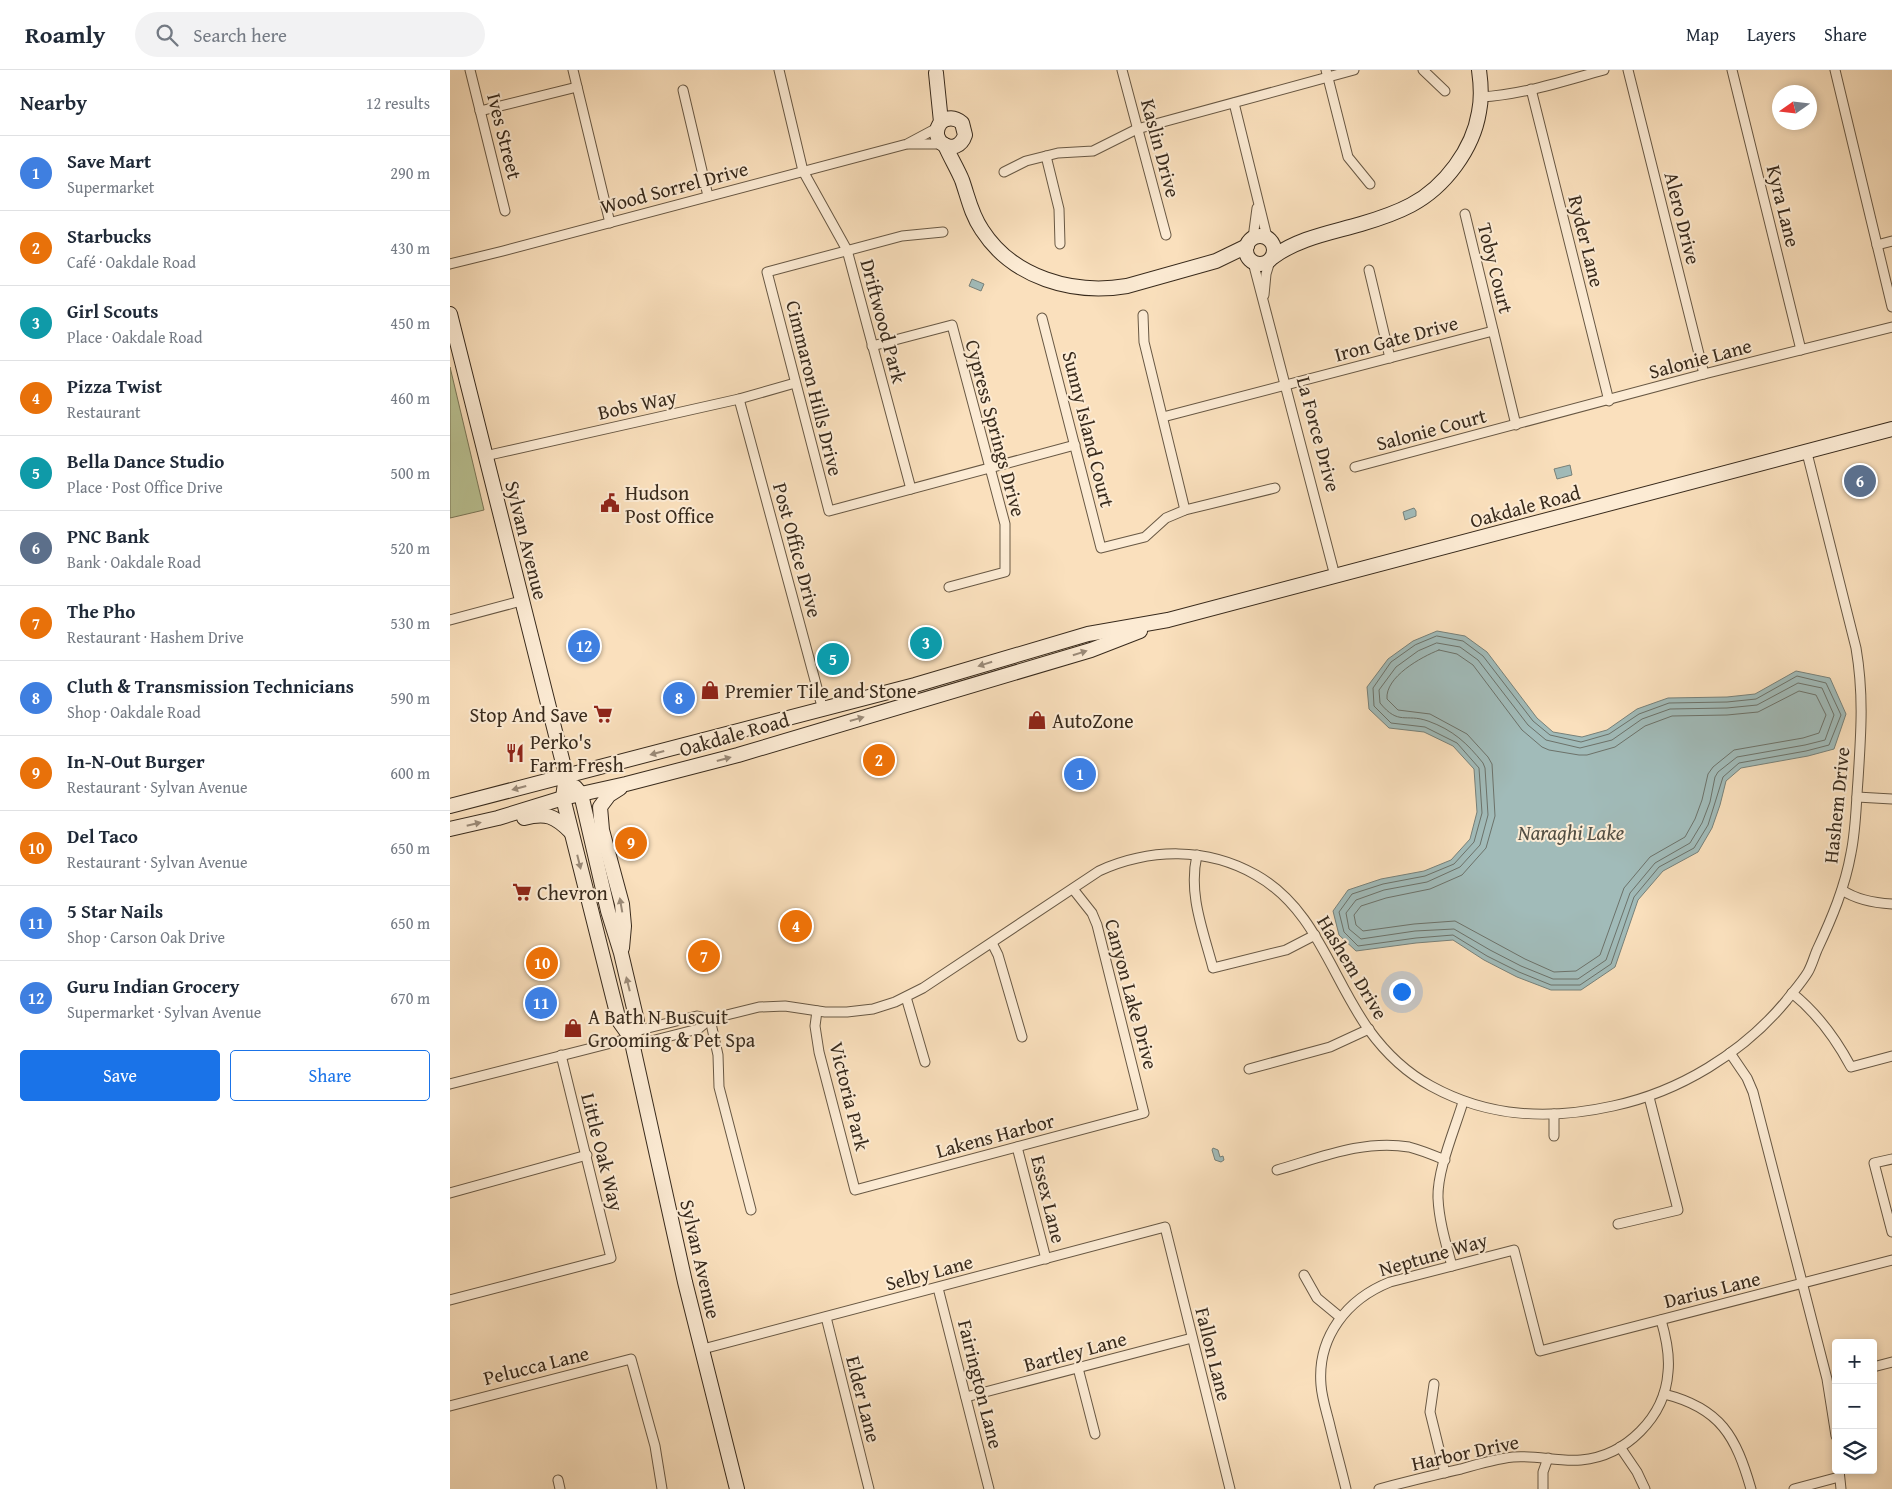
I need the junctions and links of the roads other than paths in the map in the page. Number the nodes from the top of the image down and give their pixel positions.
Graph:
1 (470, 70) edge
2 (573, 70) edge
3 (779, 70) edge
4 (1122, 70) edge
5 (1354, 70) edge
6 (1423, 70) edge
7 (1479, 70) edge
8 (1604, 70) edge
9 (1628, 70) edge
10 (1732, 70) edge
11 (1835, 70) edge
12 (936, 72) edge
13 (1327, 74) edge
14 (577, 87) junction
15 (1531, 89) junction
16 (683, 90) dead end
17 (1445, 91) dead end
18 (1481, 97) junction
19 (1234, 103) junction
20 (480, 111) junction
21 (955, 118) junction
22 (939, 125) junction
23 (1138, 129) junction
24 (961, 142) junction
25 (907, 144) junction
26 (944, 145) junction
27 (1046, 156) junction
28 (803, 171) junction
29 (1004, 172) dead end
30 (962, 179) junction
31 (1370, 184) dead end
32 (708, 196) junction
33 (1258, 203) junction
34 (506, 211) dead end
35 (1465, 214) dead end
36 (610, 222) junction
37 (943, 232) dead end
38 (1166, 235) dead end
39 (1268, 238) junction
40 (1306, 238) junction
41 (1892, 241) edge
42 (1250, 242) junction
43 (1060, 244) dead end
44 (1877, 245) junction
45 (847, 250) junction
46 (1271, 259) junction
47 (1216, 261) junction
48 (1252, 261) junction
49 (450, 264) edge
50 (1370, 270) dead end
51 (1264, 302) junction
52 (1892, 307) edge
53 (450, 314) edge
54 (1143, 315) dead end
55 (1042, 318) dead end
56 (1892, 327) edge
57 (1493, 331) junction
58 (872, 346) junction
59 (1801, 350) junction
60 (1390, 358) junction
61 (1704, 374) junction
62 (795, 383) junction
63 (1285, 385) junction
64 (740, 399) junction
65 (1609, 401) junction
66 (1163, 417) junction
67 (1516, 425) junction
68 (1892, 429) edge
69 (1075, 445) junction
70 (1807, 453) junction
71 (485, 456) junction
72 (1355, 467) dead end
73 (990, 468) junction
74 (1275, 488) dead end
75 (911, 489) junction
76 (1185, 510) junction
77 (1335, 576) junction
78 (948, 587) dead end
79 (521, 601) junction
80 (450, 620) edge
81 (1168, 620) junction
82 (1088, 634) junction
83 (997, 678) junction
84 (823, 710) junction
85 (566, 775) junction
86 (626, 784) junction
87 (581, 794) junction
88 (1858, 797) junction
89 (564, 798) junction
90 (1892, 799) edge
91 (450, 806) edge
92 (498, 818) junction
93 (450, 829) edge
94 (572, 832) junction
95 (1197, 855) junction
96 (1074, 889) junction
97 (1842, 890) junction
98 (1892, 904) edge
99 (1315, 935) junction
100 (992, 943) junction
101 (621, 953) junction
102 (1792, 993) junction
103 (906, 997) junction
104 (817, 1011) junction
105 (710, 1019) junction
106 (1368, 1029) junction
107 (1022, 1037) dead end
108 (631, 1038) junction
109 (1730, 1053) junction
110 (561, 1055) junction
111 (1892, 1056) edge
112 (925, 1062) dead end
113 (1249, 1069) dead end
114 (450, 1084) edge
115 (1649, 1097) junction
116 (1463, 1102) junction
117 (1144, 1113) joint
118 (1554, 1114) junction
119 (1554, 1136) dead end
120 (1018, 1147) junction
121 (587, 1156) junction
122 (1892, 1158) edge
123 (1445, 1160) junction
124 (1277, 1170) dead end
125 (855, 1190) joint
126 (450, 1193) edge
127 (752, 1210) dead end
128 (1618, 1224) dead end
129 (1165, 1228) joint
130 (1892, 1232) edge
131 (1046, 1259) junction
132 (1892, 1260) edge
133 (1452, 1266) junction
134 (1304, 1275) dead end
135 (1802, 1284) junction
136 (938, 1288) junction
137 (450, 1300) edge
138 (826, 1318) junction
139 (1340, 1318) junction
140 (1662, 1320) junction
141 (1192, 1338) junction
142 (702, 1350) junction
143 (1540, 1351) joint
144 (1892, 1362) edge
145 (1877, 1366) edge
146 (1078, 1368) junction
147 (1831, 1378) edge
148 (1434, 1384) dead end
149 (1664, 1394) junction
150 (966, 1397) junction
151 (450, 1406) edge
152 (1835, 1429) edge
153 (1095, 1434) dead end
154 (1620, 1447) junction
155 (1548, 1458) junction
156 (1444, 1473) junction
157 (1839, 1474) edge
158 (662, 1489) edge
159 (737, 1489) edge
160 (869, 1489) edge
161 (989, 1489) edge
162 (1230, 1489) edge
163 (1346, 1489) edge
164 (1379, 1489) edge
165 (1543, 1489) edge
166 (1645, 1489) edge
167 (1751, 1489) edge
168 (1794, 1489) edge
169 (1842, 1489) edge

1 - 20 street, Ives Street
2 - 14 street
3 - 28 street, Driftwood Park
4 - 23 street, Kaslin Drive
5 - 13 street
6 - 17 street
7 - 18 main road
8 - 15 street
9 - 61 street, Alero Drive
10 - 59 street, Kyra Lane
11 - 44 street
12 - 21 main road
12 - 22 main road
13 - 19 street
13 - 31 street
14 - 20 street
14 - 36 street
15 - 18 street
15 - 65 street, Ryder Lane
16 - 32 street
18 - 40 main road
19 - 23 street
19 - 33 street, La Force Drive
20 - 34 street, Ives Street
21 - 22 main road
21 - 24 main road
22 - 25 street, Wood Sorrel Drive
22 - 26 main road
23 - 27 street
23 - 38 street, Kaslin Drive
24 - 26 main road
24 - 30 main road
25 - 26 street, Wood Sorrel Drive
25 - 28 street, Wood Sorrel Drive
26 - 30 main road
27 - 29 street
27 - 43 street
28 - 32 street, Wood Sorrel Drive
28 - 45 street, Driftwood Park
30 - 47 main road
32 - 36 street, Wood Sorrel Drive
33 - 39 street, La Force Drive
33 - 42 street, La Force Drive
35 - 57 street, Toby Court
36 - 49 street, Wood Sorrel Drive
37 - 45 street
39 - 40 main road
39 - 42 main road
39 - 46 main road, La Force Drive
40 - 46 main road
41 - 44 street
42 - 47 main road
42 - 48 main road, La Force Drive
44 - 52 street
45 - 58 street, Driftwood Park
45 - 62 street, Cimmaron Hills Drive
46 - 48 main road
46 - 51 street, La Force Drive
47 - 48 main road
48 - 51 street, La Force Drive
50 - 60 street
51 - 63 street, La Force Drive
53 - 71 main road, Sylvan Avenue
54 - 66 street
55 - 69 street, Sunny Island Court
56 - 59 street, Salonie Lane
57 - 60 street, Iron Gate Drive
57 - 67 street, Toby Court
58 - 73 street, Cypress Springs Drive
58 - 75 street, Driftwood Park
59 - 61 street, Salonie Lane
60 - 63 street, Iron Gate Drive
61 - 65 street, Salonie Lane
62 - 64 street, Bobs Way
62 - 75 street, Cimmaron Hills Drive
63 - 66 street, Iron Gate Drive
63 - 77 street, La Force Drive
64 - 71 street, Bobs Way
64 - 84 street, Post Office Drive
65 - 67 street, Salonie Lane
66 - 76 street
67 - 72 street, Salonie Court
68 - 70 main road, Oakdale Road
69 - 73 street
69 - 76 street, Sunny Island Court
70 - 77 main road, Oakdale Road
70 - 88 street, Hashem Drive
71 - 79 main road, Sylvan Avenue
73 - 75 street
73 - 78 street, Cypress Springs Drive
74 - 76 street
77 - 81 main road, Oakdale Road
79 - 80 street
79 - 85 main road, Sylvan Avenue
81 - 82 main road, Oakdale Road
83 -> 81 main road, Oakdale Road
82 - 83 main road
82 -> 84 main road, Oakdale Road
86 -> 83 main road, Oakdale Road
84 -> 85 main road, Oakdale Road
85 - 87 main road, Sylvan Avenue
85 - 89 main road, Sylvan Avenue
85 -> 91 main road, Oakdale Road
86 - 87 main road, Oakdale Road
101 -> 86 main road
87 - 89 main road, Oakdale Road
87 - 101 main road, Sylvan Avenue
88 - 90 street
88 - 97 street, Hashem Drive
89 - 92 main road, Oakdale Road
89 - 94 main road, Sylvan Avenue
93 -> 92 main road, Oakdale Road
92 - 94 main road
94 -> 108 main road, Sylvan Avenue
95 - 96 street, Hashem Drive
95 - 99 street, Hashem Drive
95 - 99 street
96 - 100 street, Hashem Drive
96 - 117 street, Canyon Lake Drive
97 - 98 street
97 - 102 street, Hashem Drive
99 - 106 street, Hashem Drive
100 - 103 street, Hashem Drive
100 - 107 street
108 -> 101 main road, Sylvan Avenue
102 - 109 street, Hashem Drive
102 - 111 street
103 - 104 street, Hashem Drive
103 - 112 street
104 - 105 street, Hashem Drive
104 - 125 street, Victoria Park
105 - 108 street, Hashem Drive
105 - 108 street
105 - 127 street
106 - 113 street
106 - 116 street, Hashem Drive
108 - 110 street
108 - 142 main road, Sylvan Avenue
109 - 115 street, Hashem Drive
109 - 135 street
110 - 114 street
110 - 121 street, Little Oak Way
115 - 118 street, Hashem Drive
115 - 128 street
116 - 118 street, Hashem Drive
116 - 123 street
117 - 120 street, Lakens Harbor
118 - 119 street
120 - 125 street, Lakens Harbor
120 - 131 street, Essex Lane
121 - 126 street
121 - 137 street, Little Oak Way
122 - 130 street
123 - 124 street
123 - 133 street
129 - 131 street, Selby Lane
129 - 141 street, Fallon Lane
131 - 136 street, Selby Lane
132 - 135 street, Darius Lane
133 - 139 street, Neptune Way
133 - 143 street, Neptune Way
134 - 139 street
135 - 140 street, Darius Lane
135 - 147 street
136 - 138 street, Selby Lane
136 - 150 street, Fairington Lane
138 - 142 street, Selby Lane
138 - 160 street, Elder Lane
139 - 163 street, Neptune Way
140 - 143 street, Darius Lane
140 - 149 street, Harbor Drive
141 - 146 street, Bartley Lane
141 - 162 street, Fallon Lane
142 - 159 main road, Sylvan Avenue
144 - 145 street
146 - 150 street, Bartley Lane
146 - 153 street
147 - 152 street
148 - 156 street
149 - 154 street, Harbor Drive
149 - 167 street
150 - 161 street, Fairington Lane
151 - 158 street, Pelucca Lane
154 - 155 street, Harbor Drive
154 - 166 street
155 - 156 street, Harbor Drive
155 - 165 street
156 - 164 street, Harbor Drive
157 - 168 street
157 - 169 street

